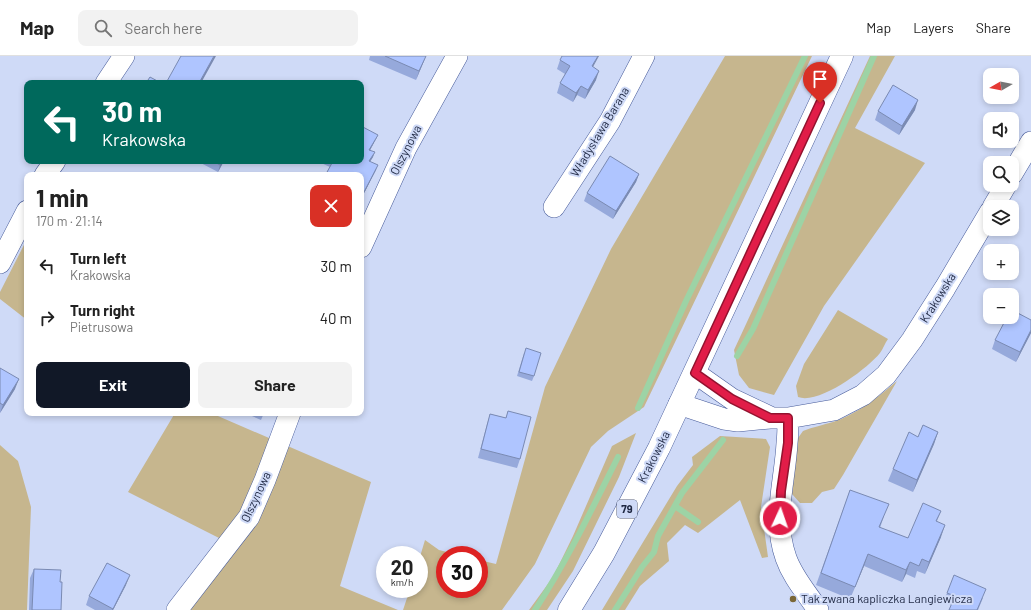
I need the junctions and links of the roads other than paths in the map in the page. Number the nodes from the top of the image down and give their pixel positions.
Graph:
1 (124, 56) edge
2 (457, 56) edge
3 (644, 56) edge
4 (842, 56) edge
5 (108, 80) edge
6 (1031, 142) edge
7 (1019, 162) edge
8 (554, 206) dead end
9 (24, 217) edge
10 (983, 224) edge
11 (364, 240) edge
12 (0, 263) edge
13 (695, 373) junction
14 (679, 404) junction
15 (289, 416) edge
16 (779, 418) junction
17 (177, 610) edge
18 (569, 610) edge
19 (818, 610) edge

1 - 5 street
2 - 11 street, Olszynowa
3 - 8 street, Władysława Barana
4 - 13 main road, 79
6 - 7 street
9 - 12 street
10 - 16 street, Krakowska
13 - 14 main road, 79
13 - 16 street
14 - 16 street, Krakowska
14 - 18 main road, Krakowska / 79
15 - 17 street, Olszynowa
16 - 19 street

